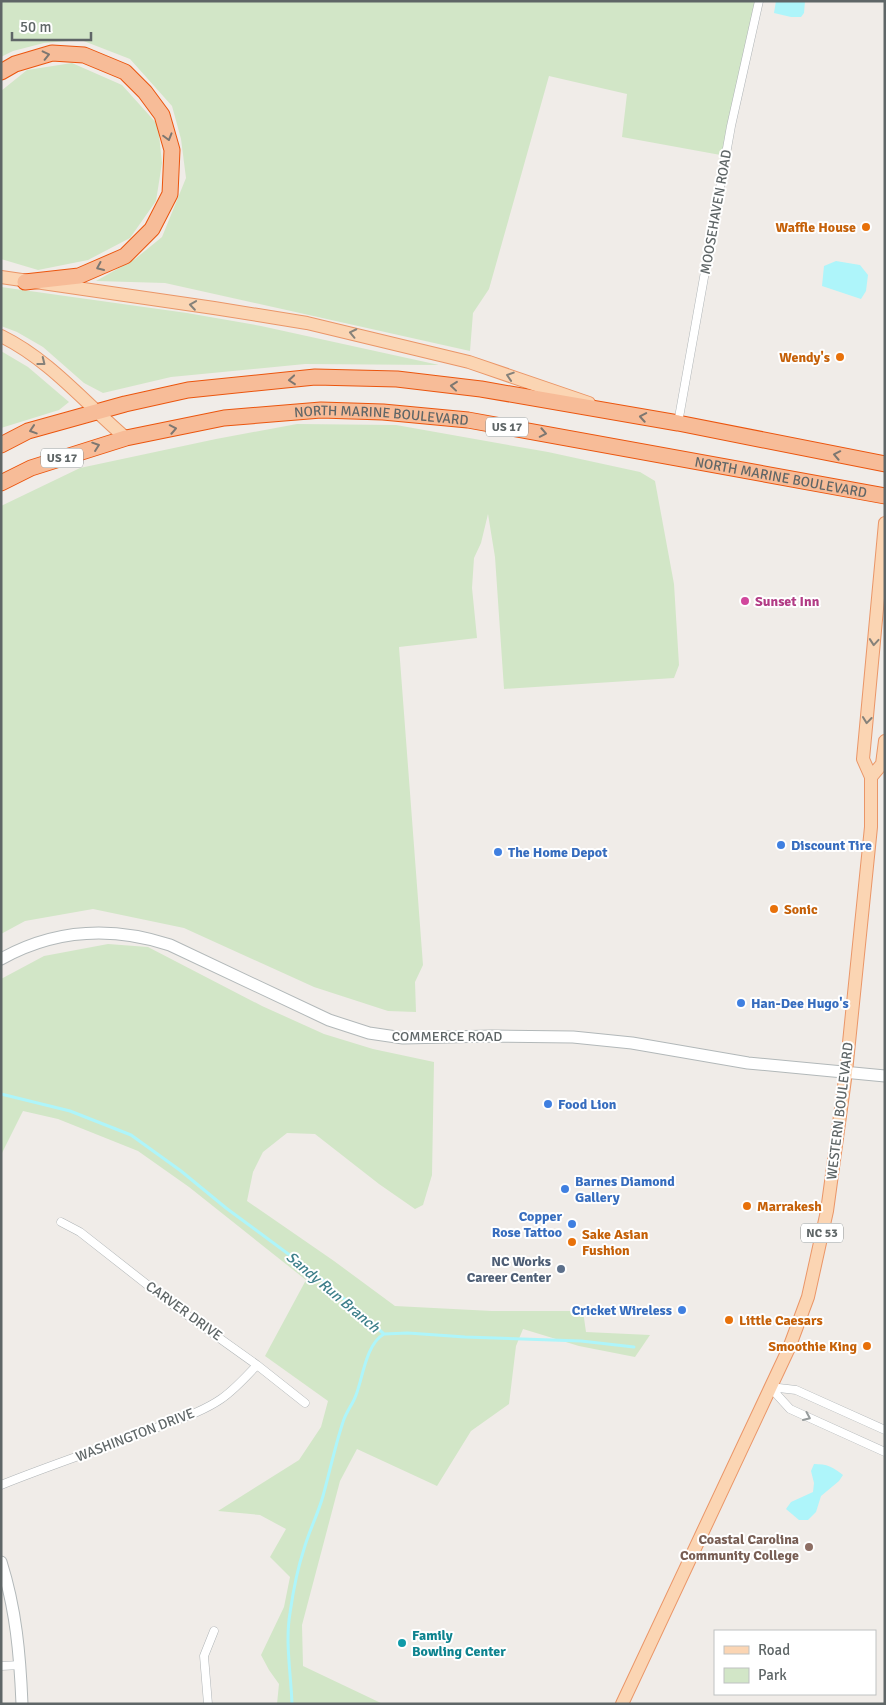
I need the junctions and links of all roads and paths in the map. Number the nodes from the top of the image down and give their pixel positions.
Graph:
1 (759, 1) edge
2 (1, 72) edge
3 (1, 277) edge
4 (25, 282) junction
5 (1, 336) edge
6 (97, 413) junction
7 (623, 414) junction
8 (678, 423) junction
9 (126, 438) junction
10 (1, 445) edge
11 (885, 464) edge
12 (1, 483) edge
13 (885, 496) edge
14 (885, 523) edge
15 (885, 741) edge
16 (872, 777) junction
17 (1, 959) edge
18 (846, 1072) junction
19 (885, 1076) edge
20 (61, 1222) dead end
21 (257, 1365) junction
22 (770, 1387) junction
23 (305, 1403) dead end
24 (885, 1430) edge
25 (885, 1452) edge
26 (1, 1485) edge
27 (1, 1562) edge
28 (214, 1631) dead end
29 (21, 1665) junction
30 (1, 1666) edge
31 (22, 1704) edge
32 (208, 1704) edge
33 (622, 1704) edge

1 - 8 street, MOOSEHAVEN ROAD
2 -> 4 highway
3 - 4 main road
7 -> 4 main road
5 -> 6 main road
7 -> 6 highway, US 17
6 - 9 main road
6 -> 10 highway, US 17
8 -> 7 highway, US 17
11 -> 8 highway, US 17
12 -> 9 highway, US 17
9 -> 13 highway, NORTH MARINE BOULEVARD / US 17
14 -> 16 main road, WESTERN BOULEVARD / NC 53
15 - 16 main road, WESTERN BOULEVARD / NC 53
16 - 18 main road, WESTERN BOULEVARD / NC 53
17 - 18 street, COMMERCE ROAD
18 - 19 street, COMMERCE ROAD
18 - 22 main road, WESTERN BOULEVARD / NC 53
20 - 21 street, CARVER DRIVE
21 - 23 street, CARVER DRIVE
21 - 26 street, WASHINGTON DRIVE
22 - 24 street
22 -> 25 street
22 - 33 main road, WESTERN BOULEVARD / NC 53
27 - 29 street
28 - 32 street
29 - 30 street
29 - 31 street

